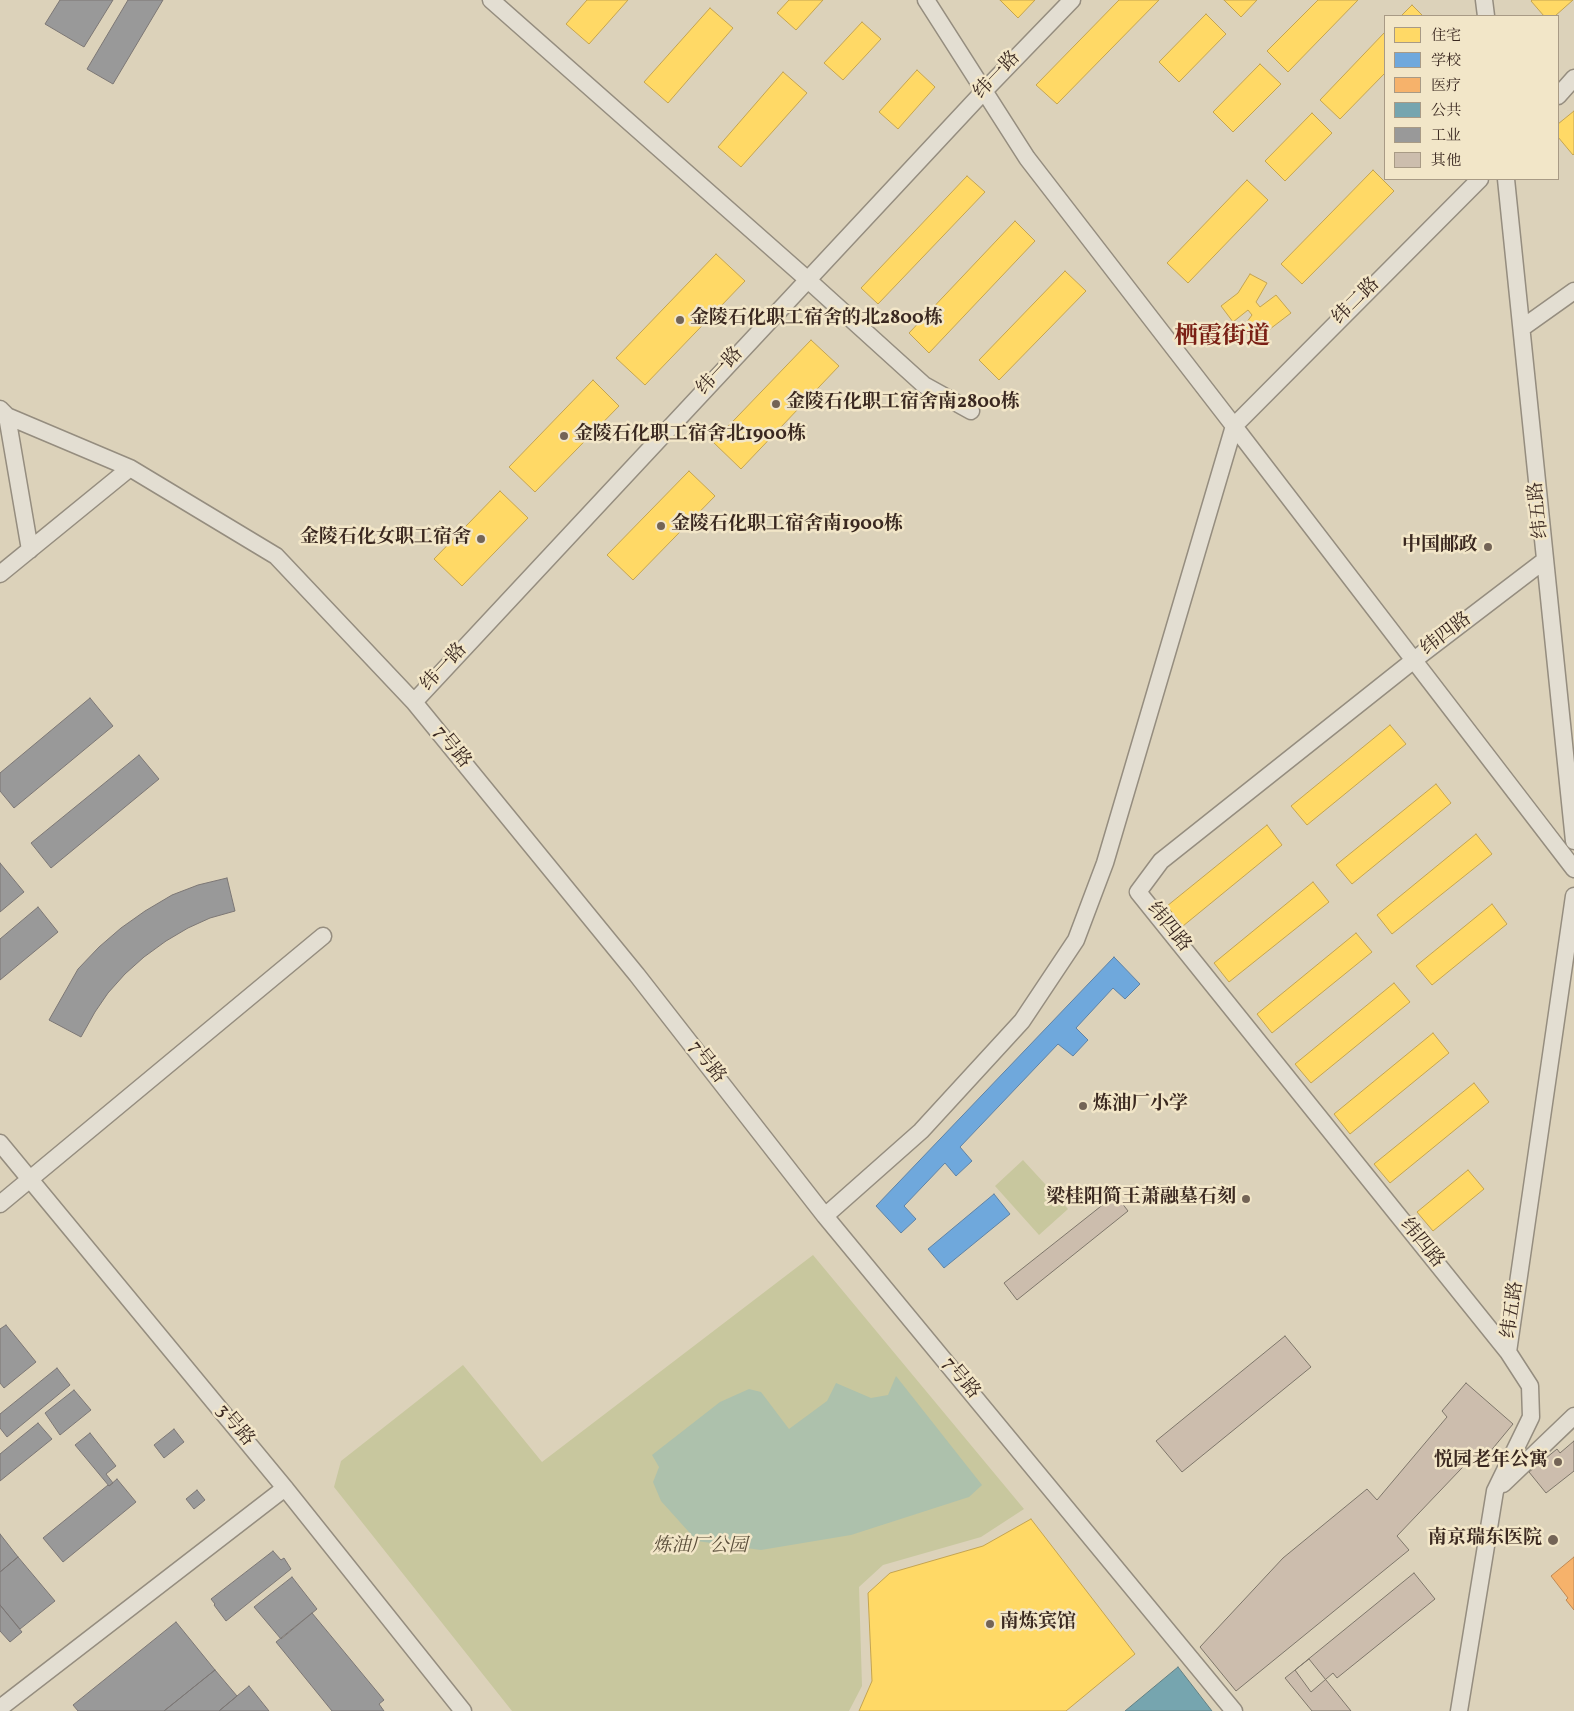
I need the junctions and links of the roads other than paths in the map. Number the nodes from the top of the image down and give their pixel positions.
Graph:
1 (491, 0) edge
2 (926, 0) edge
3 (1072, 0) edge
4 (1484, 0) edge
5 (1486, 15) edge
6 (1574, 78) edge
7 (984, 91) junction
8 (1559, 95) edge
9 (1479, 180) edge
10 (1506, 180) edge
11 (808, 280) junction
12 (1574, 290) edge
13 (1522, 328) junction
14 (971, 411) dead end
15 (4, 412) edge
16 (1234, 426) junction
17 (130, 468) junction
18 (30, 550) junction
19 (1545, 560) junction
20 (0, 574) edge
21 (1414, 660) junction
22 (414, 702) junction
23 (1574, 841) edge
24 (1574, 869) edge
25 (1574, 896) edge
26 (323, 936) dead end
27 (0, 1143) edge
28 (31, 1180) junction
29 (0, 1204) edge
30 (825, 1216) junction
31 (1508, 1352) junction
32 (1574, 1416) edge
33 (285, 1488) junction
34 (1496, 1491) junction
35 (0, 1708) edge
36 (464, 1711) edge
37 (1234, 1711) edge
38 (1459, 1711) edge

1 - 11 street
2 - 7 street
3 - 7 street, 纬一路
4 - 5 street
6 - 8 street
7 - 11 street, 纬一路
7 - 16 street
9 - 16 street, 纬二路
10 - 13 street, 纬五路
11 - 14 street
11 - 22 street, 纬一路
12 - 13 street
13 - 19 street, 纬五路
15 - 17 street, 7号路
15 - 18 street
16 - 21 street
16 - 30 street
17 - 18 street
17 - 22 street, 7号路
18 - 20 street
19 - 21 street, 纬四路
19 - 23 street, 纬五路
21 - 24 street
21 - 31 street, 纬四路
22 - 30 street, 7号路
25 - 31 street, 纬五路
26 - 28 street
27 - 28 street, 3号路
28 - 29 street
28 - 33 street, 3号路
30 - 37 street, 7号路
31 - 34 street, 纬五路
32 - 34 street
33 - 35 street
33 - 36 street, 3号路
34 - 38 street, 纬五路

